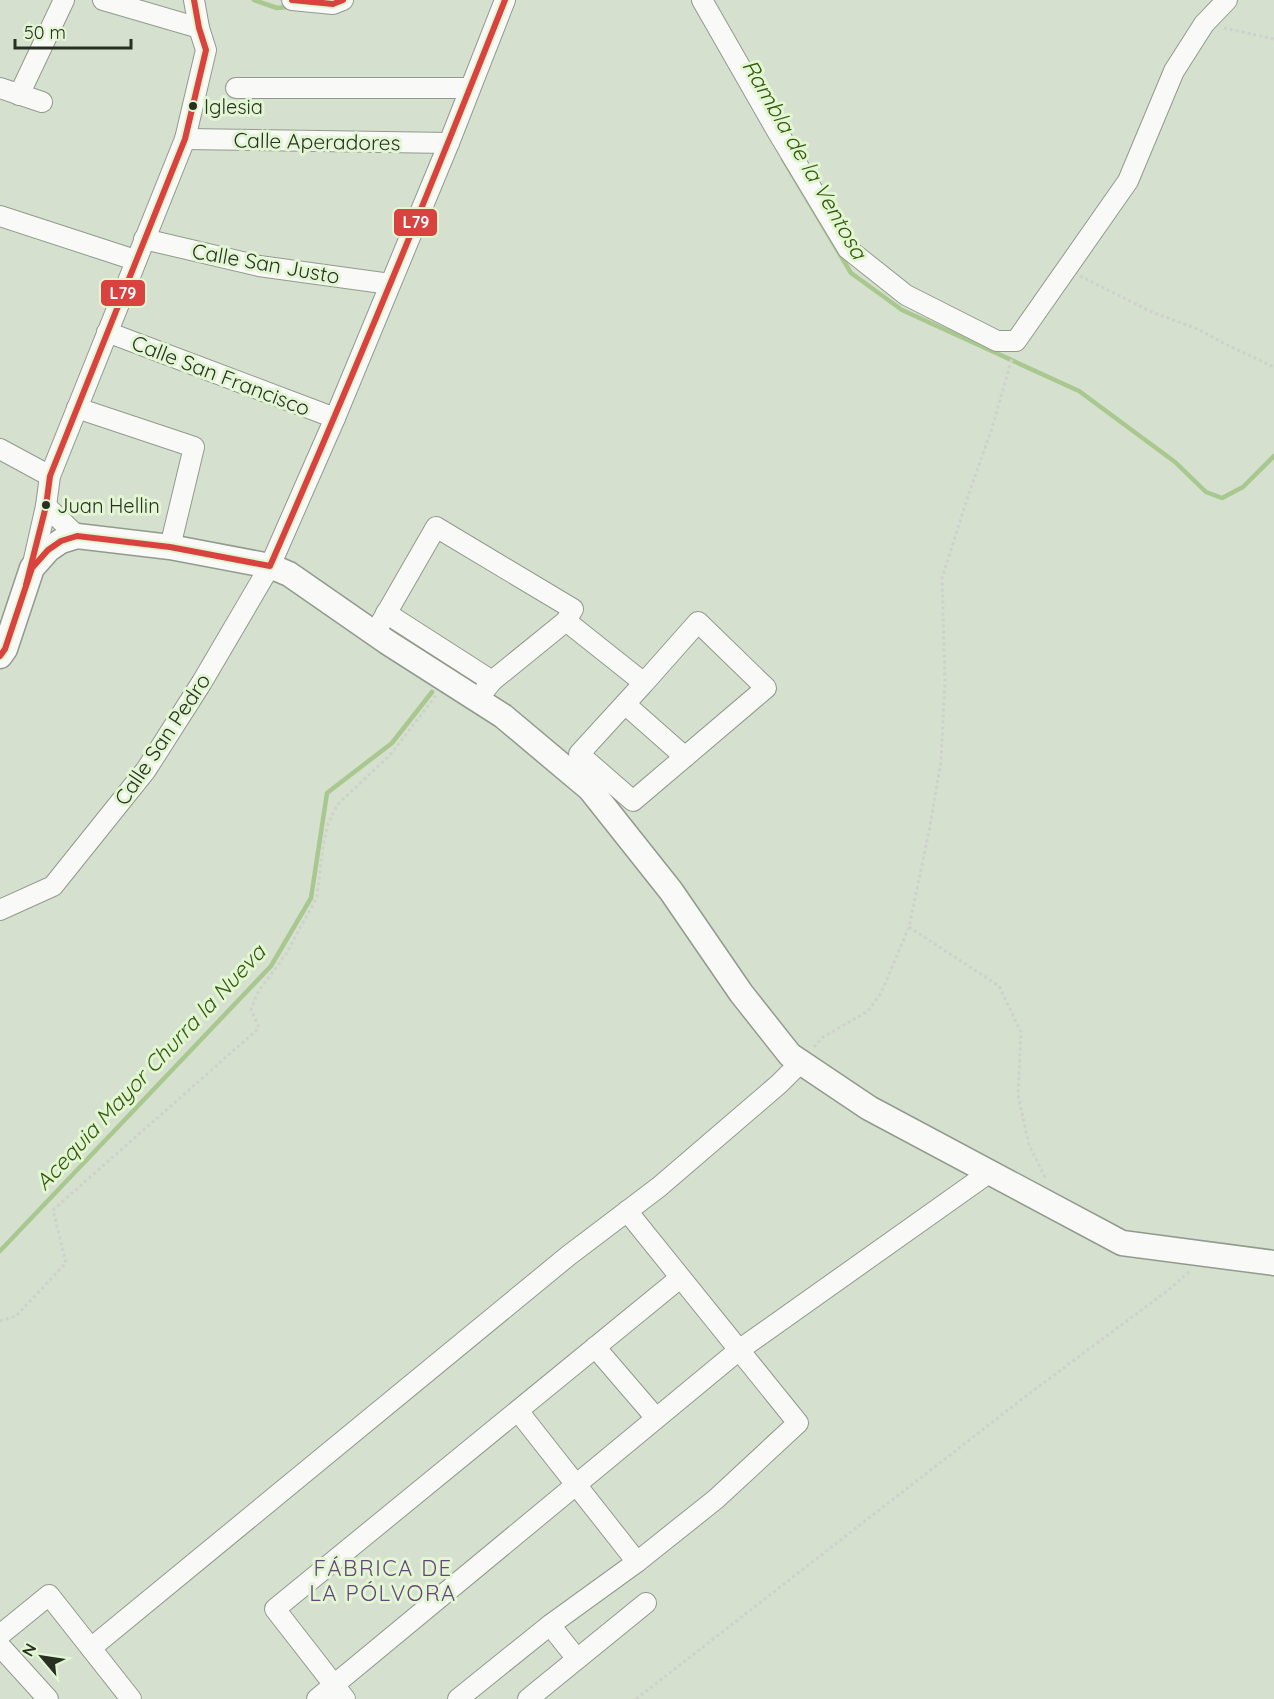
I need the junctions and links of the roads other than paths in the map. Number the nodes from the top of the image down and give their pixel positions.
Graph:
1 (64, 0) edge
2 (103, 0) edge
3 (194, 0) edge
4 (292, 0) edge
5 (343, 0) edge
6 (505, 0) edge
7 (702, 0) edge
8 (1227, 0) edge
9 (200, 28) junction
10 (236, 88) dead end
11 (470, 88) junction
12 (9, 92) edge
13 (42, 102) dead end
14 (185, 139) junction
15 (449, 143) junction
16 (0, 216) edge
17 (144, 239) junction
18 (135, 260) junction
19 (390, 284) junction
20 (107, 332) junction
21 (76, 408) junction
22 (335, 418) junction
23 (0, 449) edge
24 (50, 476) junction
25 (46, 506) junction
26 (77, 536) junction
27 (170, 547) junction
28 (270, 566) junction
29 (32, 568) junction
30 (570, 615) junction
31 (380, 623) junction
32 (0, 656) edge
33 (644, 683) junction
34 (484, 690) junction
35 (625, 704) junction
36 (685, 757) junction
37 (0, 910) edge
38 (801, 1062) junction
39 (990, 1172) junction
40 (627, 1211) junction
41 (1274, 1263) edge
42 (681, 1278) junction
43 (595, 1347) junction
44 (739, 1350) junction
45 (518, 1410) junction
46 (656, 1418) junction
47 (576, 1484) junction
48 (637, 1562) junction
49 (646, 1603) dead end
50 (550, 1625) junction
51 (0, 1635) edge
52 (0, 1646) edge
53 (91, 1648) junction
54 (578, 1659) junction
55 (339, 1692) edge
56 (48, 1699) edge
57 (130, 1699) edge
58 (317, 1699) edge
59 (458, 1699) edge
60 (528, 1699) edge

1 - 12 street
2 - 9 street
3 - 9 street
4 - 5 street
6 - 11 street, Calle San Pedro
7 - 8 street
9 - 14 street
10 - 11 street
11 - 15 street, Calle San Pedro
12 - 13 street
14 - 15 street, Calle Aperadores
14 - 17 street
15 - 19 street, Calle San Pedro
16 - 18 street
17 - 18 street
17 - 19 street, Calle San Justo
18 - 20 street
19 - 22 street, Calle San Pedro
20 - 21 street
20 - 22 street, Calle San Francisco
21 - 24 street
21 - 27 street
22 - 28 street, Calle San Pedro
23 - 24 street
24 - 25 street
25 - 26 street
25 - 29 street
26 - 27 main road
26 - 29 main road
27 - 28 main road
28 - 31 main road
28 - 37 street, Calle San Pedro
29 - 32 main road
30 - 31 street
30 - 33 street
30 - 34 street
31 - 34 street
31 - 34 main road
33 - 35 street
33 - 36 street
34 - 38 main road
35 - 36 street
35 - 36 street
38 - 39 main road
38 - 40 street
39 - 41 main road
39 - 44 street
40 - 42 street
40 - 53 street
42 - 43 street
42 - 44 street
43 - 45 street
43 - 46 street
44 - 46 street
44 - 48 street
45 - 47 street
45 - 55 street
46 - 47 street
47 - 48 street
47 - 55 street
48 - 50 street
49 - 54 street
50 - 54 street
50 - 59 street
51 - 53 street
52 - 56 street
53 - 57 street
54 - 60 street
55 - 58 street

